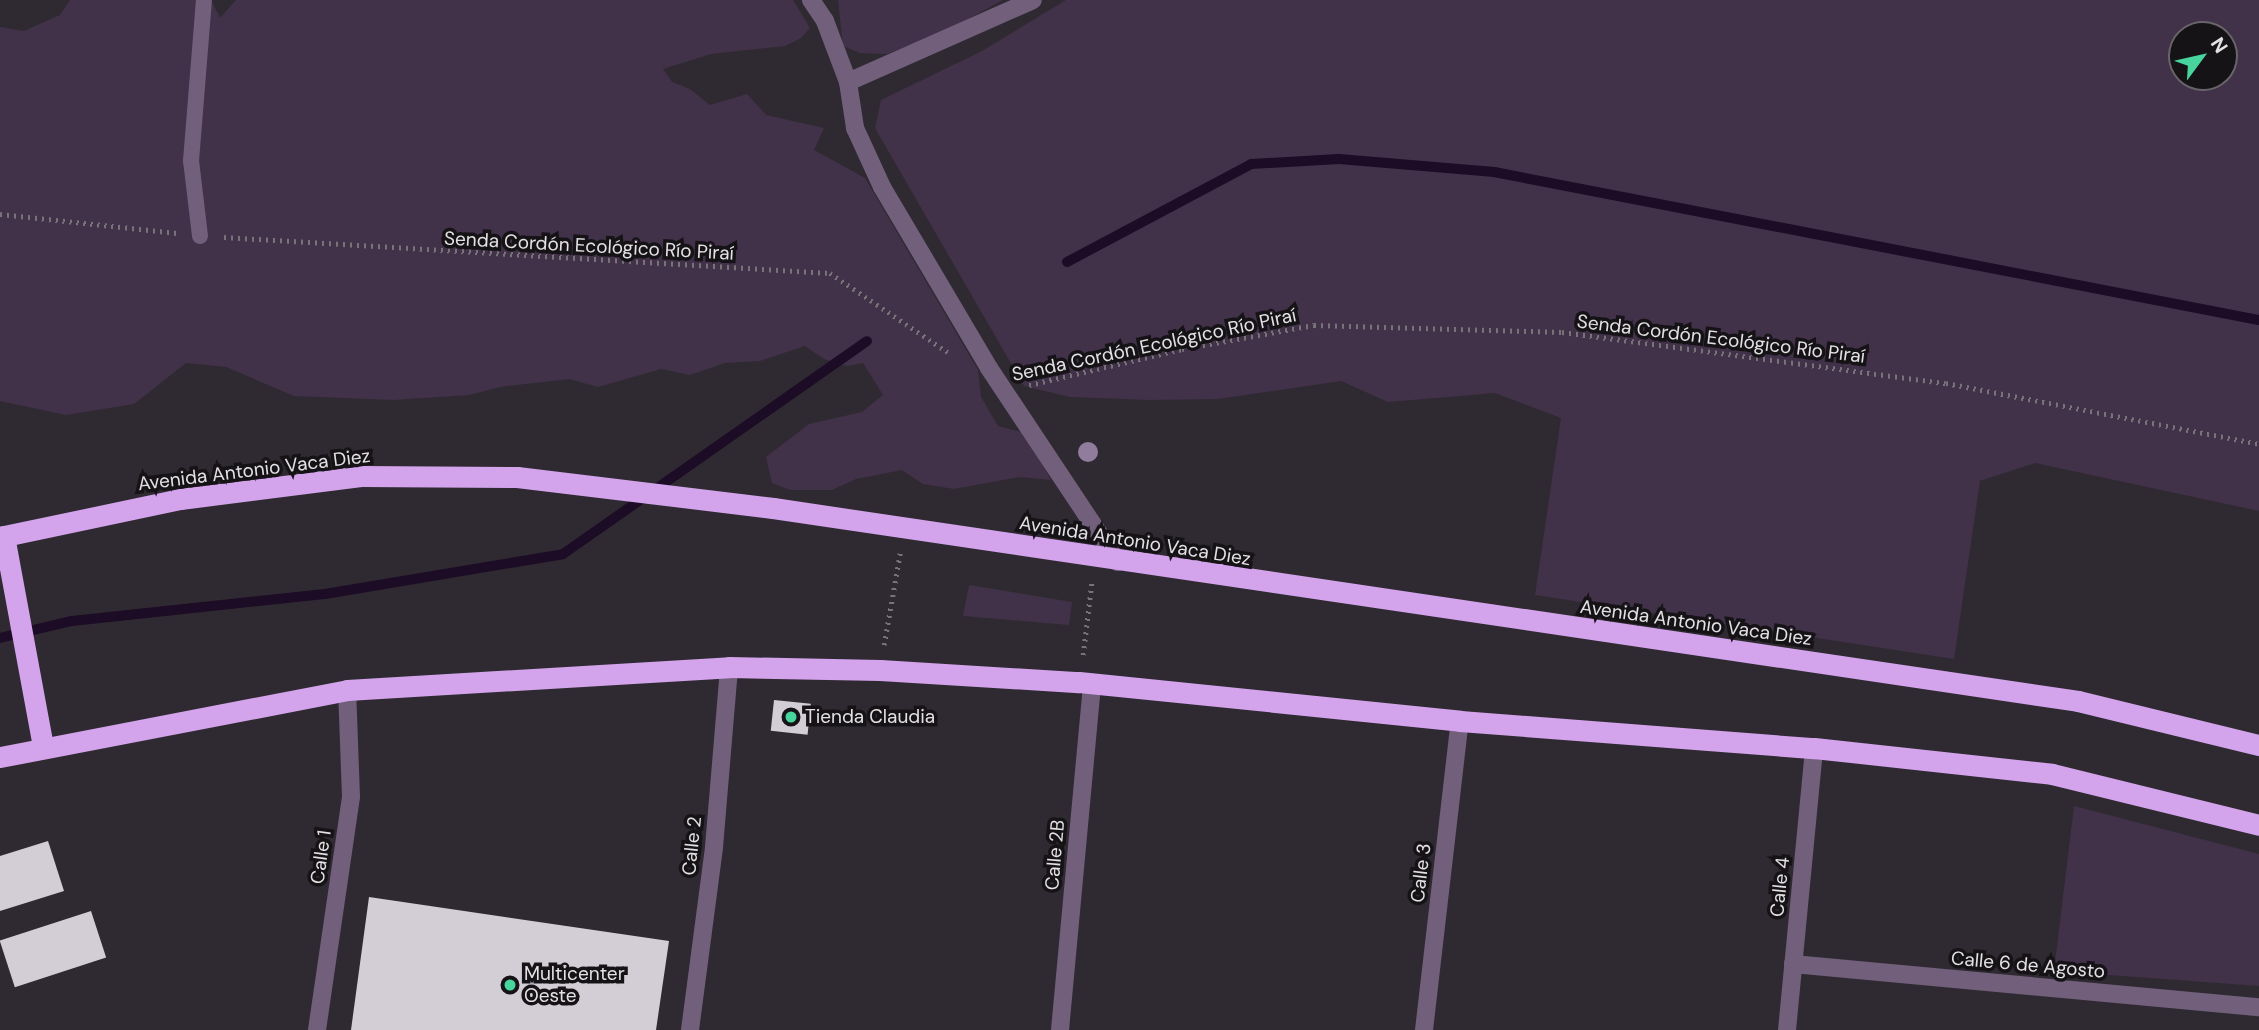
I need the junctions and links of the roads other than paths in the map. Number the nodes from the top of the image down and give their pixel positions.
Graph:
1 (204, 0) edge
2 (811, 0) edge
3 (825, 0) edge
4 (1032, 0) edge
5 (825, 21) junction
6 (848, 82) junction
7 (200, 236) road end
8 (2, 536) edge
9 (1118, 562) junction
10 (729, 667) junction
11 (1086, 683) junction
12 (347, 690) junction
13 (1460, 721) junction
14 (2259, 745) edge
15 (43, 746) junction
16 (1814, 748) junction
17 (0, 757) edge
18 (2259, 825) edge
19 (1793, 964) junction
20 (2259, 1007) edge
21 (317, 1030) edge
22 (690, 1030) edge
23 (1060, 1030) edge
24 (1423, 1030) edge
25 (1787, 1030) edge

1 - 7 lane
2 - 5 street
3 - 5 street
4 - 6 street
5 - 6 street
6 - 9 street
8 - 9 highway, Avenida Antonio Vaca Diez
8 - 15 highway
9 - 14 highway, Avenida Antonio Vaca Diez
10 - 11 highway
10 - 12 highway
10 - 22 street, Calle 2
11 - 13 highway
11 - 23 street, Calle 2B
12 - 15 highway
12 - 21 street, Calle 1
13 - 16 highway
13 - 24 street, Calle 3
15 - 17 highway
16 - 18 highway
16 - 19 street, Calle 4
19 - 20 street, Calle 6 de Agosto
19 - 25 street, Calle 4

